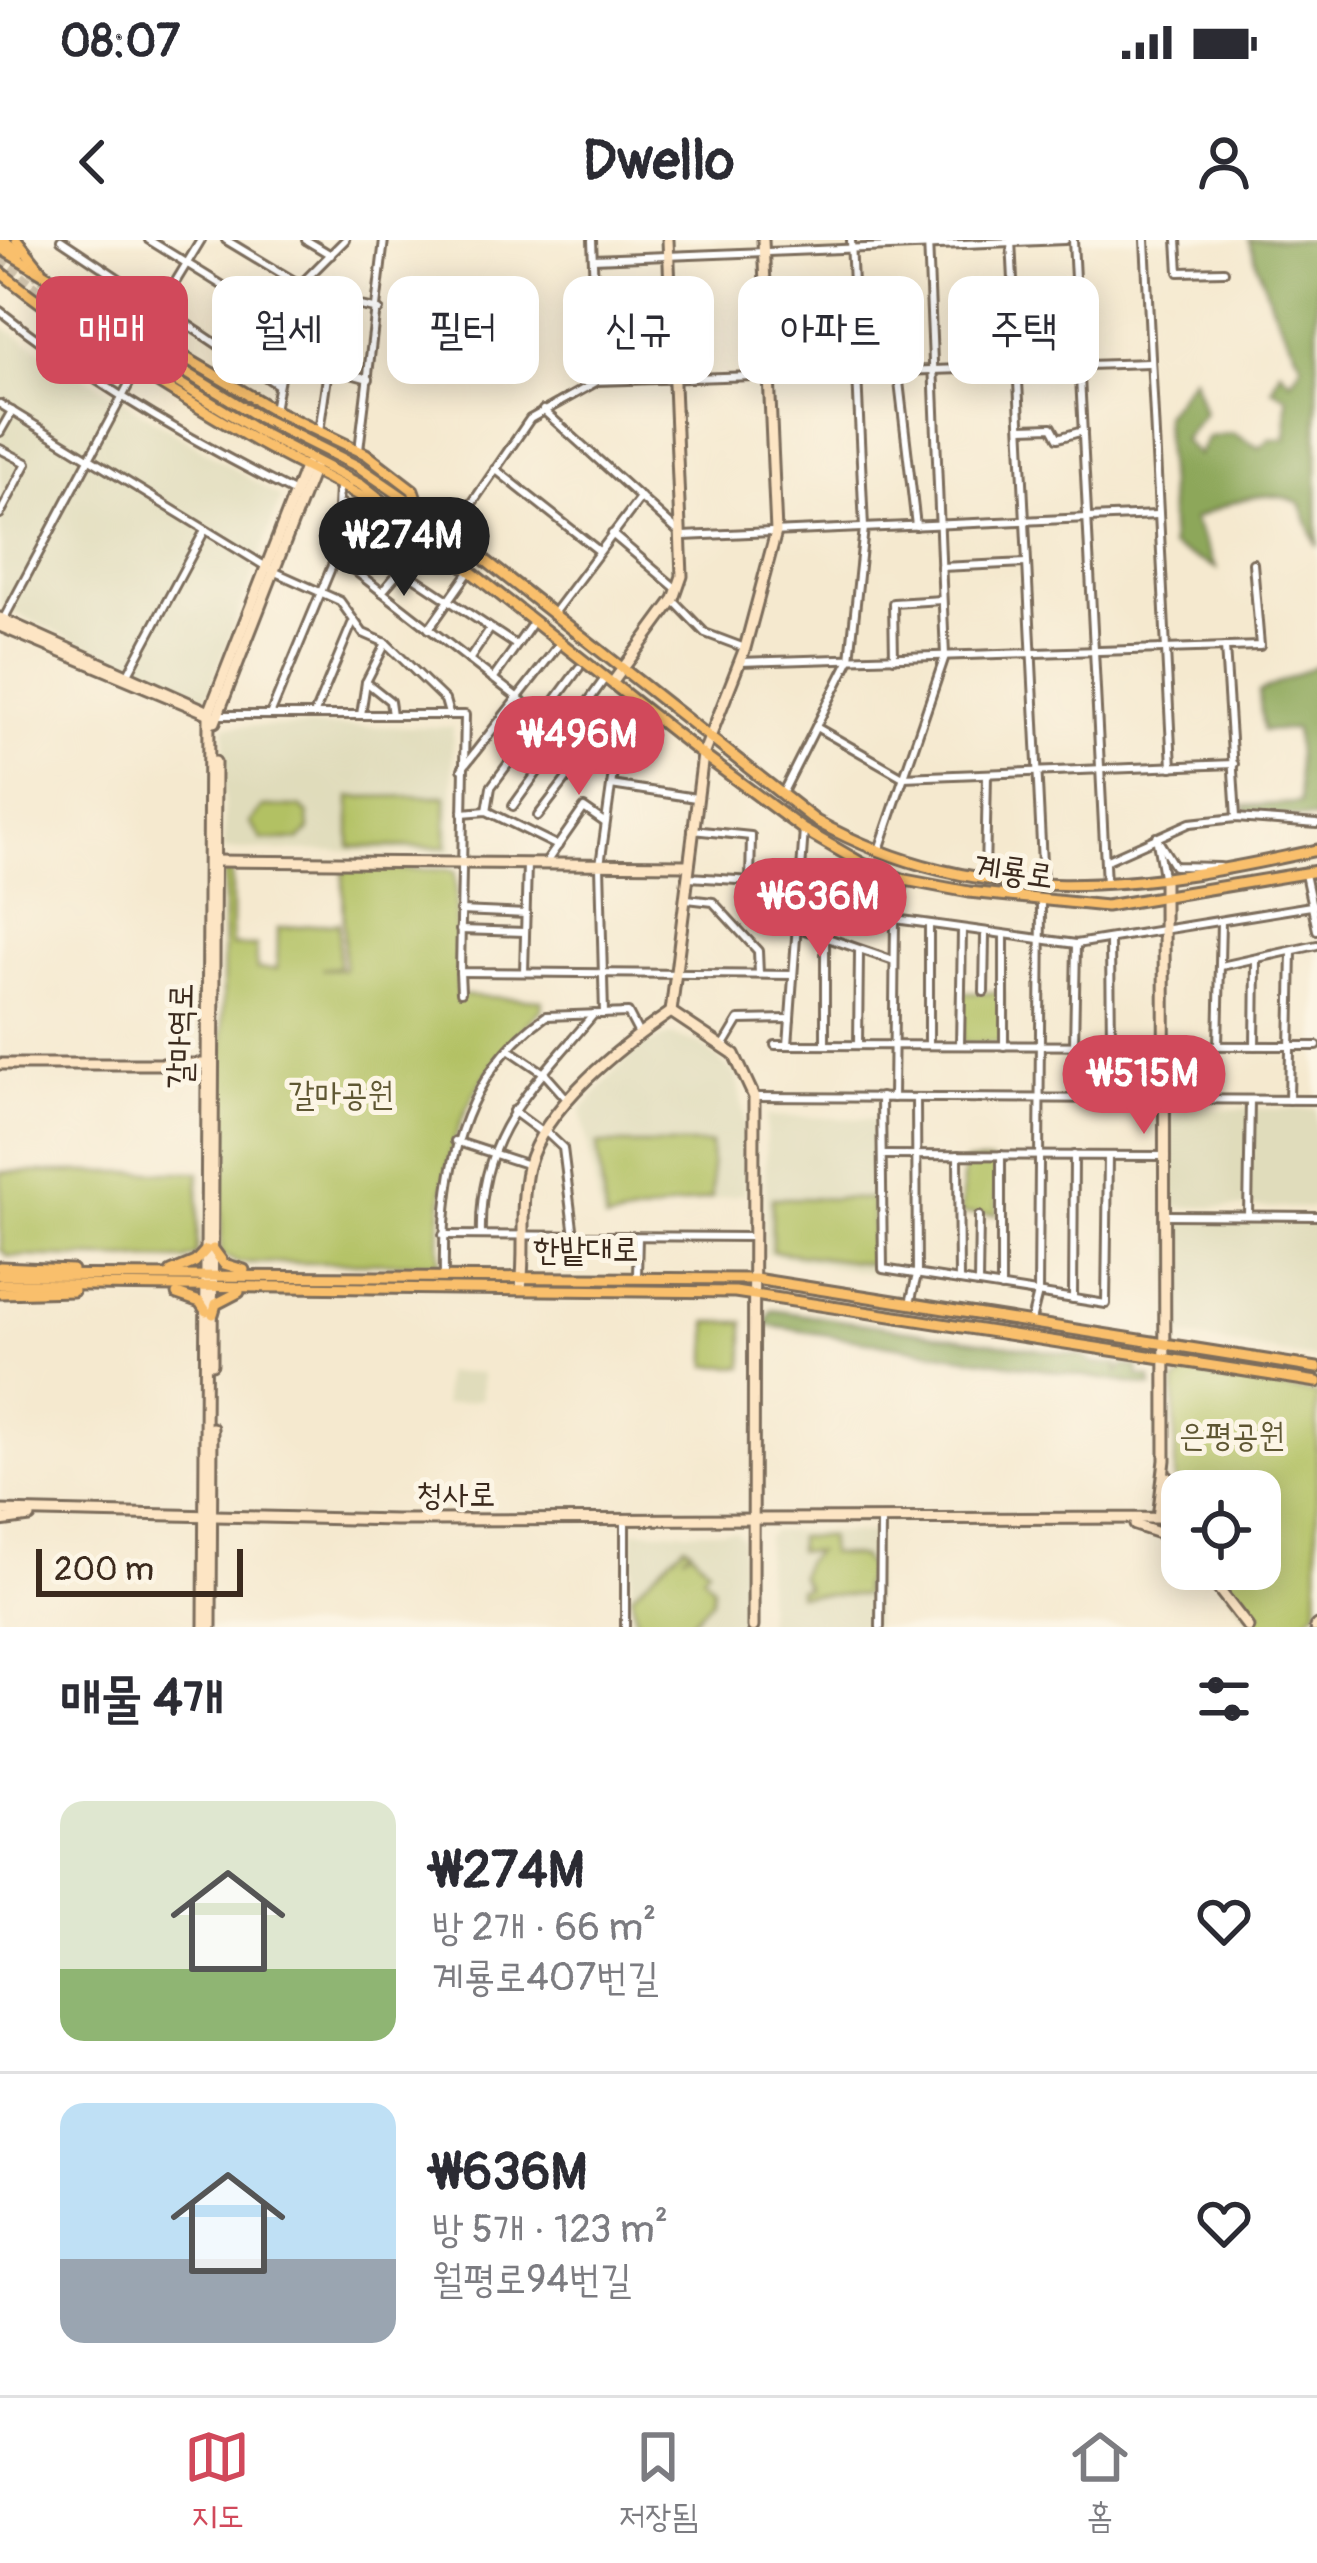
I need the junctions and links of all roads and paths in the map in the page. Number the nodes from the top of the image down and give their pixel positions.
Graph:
1 (3, 240) edge
2 (17, 240) edge
3 (62, 240) edge
4 (149, 240) edge
5 (201, 240) edge
6 (226, 240) edge
7 (307, 240) edge
8 (345, 240) edge
9 (384, 240) edge
10 (592, 240) edge
11 (668, 240) edge
12 (1070, 240) edge
13 (1145, 240) edge
14 (1178, 240) edge
15 (1011, 241) edge
16 (928, 243) edge
17 (852, 244) edge
18 (763, 246) edge
19 (0, 248) edge
20 (331, 255) junction
21 (668, 256) junction
22 (593, 259) junction
23 (187, 264) junction
24 (40, 269) junction
25 (0, 272) edge
26 (1224, 272) dead end
27 (46, 276) edge
28 (50, 276) edge
29 (114, 276) edge
30 (180, 276) edge
31 (279, 276) edge
32 (309, 276) edge
33 (594, 276) edge
34 (669, 276) edge
35 (764, 276) edge
36 (853, 276) edge
37 (1013, 276) edge
38 (1073, 276) edge
39 (212, 279) edge
40 (0, 283) edge
41 (26, 292) junction
42 (36, 299) edge
43 (363, 306) edge
44 (380, 310) junction
45 (0, 311) edge
46 (188, 326) edge
47 (188, 358) edge
48 (1149, 363) junction
49 (1099, 365) edge
50 (948, 370) edge
51 (933, 371) junction
52 (924, 372) edge
53 (188, 374) edge
54 (363, 377) edge
55 (369, 379) junction
56 (128, 384) edge
57 (164, 384) edge
58 (179, 384) edge
59 (326, 384) edge
60 (592, 384) edge
61 (672, 384) edge
62 (769, 384) edge
63 (857, 384) edge
64 (899, 384) edge
65 (1019, 384) edge
66 (1081, 384) edge
67 (278, 385) joint
68 (123, 393) junction
69 (0, 404) edge
70 (542, 409) junction
71 (274, 410) junction
72 (11, 411) junction
73 (1021, 428) junction
74 (1083, 431) junction
75 (0, 432) edge
76 (319, 432) junction
77 (0, 449) edge
78 (359, 451) junction
79 (88, 458) junction
80 (310, 466) junction
81 (495, 469) junction
82 (339, 480) junction
83 (296, 493) junction
84 (641, 497) junction
85 (340, 501) junction
86 (419, 508) junction
87 (0, 514) edge
88 (1157, 515) junction
89 (1088, 518) junction
90 (1025, 521) junction
91 (406, 523) junction
92 (939, 525) junction
93 (916, 526) junction
94 (864, 528) junction
95 (205, 530) junction
96 (776, 532) junction
97 (452, 534) junction
98 (612, 534) junction
99 (683, 536) junction
100 (599, 551) junction
101 (337, 556) junction
102 (1028, 563) junction
103 (1253, 563) dead end
104 (941, 567) junction
105 (269, 569) junction
106 (400, 571) junction
107 (469, 572) junction
108 (319, 592) junction
109 (382, 592) junction
110 (676, 595) junction
111 (942, 600) junction
112 (449, 602) junction
113 (555, 611) junction
114 (534, 621) junction
115 (1, 622) edge
116 (353, 622) junction
117 (430, 629) junction
118 (490, 629) junction
119 (561, 642) junction
120 (386, 643) junction
121 (516, 646) junction
122 (745, 647) junction
123 (1225, 647) junction
124 (1163, 649) junction
125 (1094, 651) junction
126 (1032, 653) junction
127 (944, 656) junction
128 (894, 658) junction
129 (850, 659) junction
130 (469, 660) junction
131 (740, 662) junction
132 (626, 666) junction
133 (579, 668) dead end
134 (128, 674) junction
135 (493, 679) junction
136 (610, 679) junction
137 (367, 682) junction
138 (630, 696) junction
139 (518, 698) junction
140 (212, 714) junction
141 (449, 714) junction
142 (270, 715) junction
143 (314, 715) junction
144 (361, 715) junction
145 (392, 715) junction
146 (543, 718) junction
147 (658, 718) junction
148 (816, 727) junction
149 (564, 734) junction
150 (714, 739) junction
151 (588, 753) junction
152 (703, 755) junction
153 (1234, 764) junction
154 (1172, 767) junction
155 (1100, 770) junction
156 (460, 772) junction
157 (613, 772) junction
158 (1038, 772) junction
159 (987, 774) junction
160 (903, 777) junction
161 (611, 784) junction
162 (782, 794) junction
163 (696, 798) junction
164 (513, 806) dead end
165 (488, 811) junction
166 (460, 813) junction
167 (538, 816) dead end
168 (1236, 818) junction
169 (606, 824) junction
170 (1317, 824) edge
171 (692, 830) junction
172 (804, 830) junction
173 (1156, 837) junction
174 (558, 846) junction
175 (1317, 850) edge
176 (878, 853) junction
177 (214, 861) junction
178 (1105, 861) junction
179 (460, 864) junction
180 (527, 864) junction
181 (545, 864) junction
182 (600, 865) junction
183 (1230, 869) junction
184 (686, 871) junction
185 (1317, 871) edge
186 (1304, 874) junction
187 (986, 877) junction
188 (905, 880) junction
189 (1164, 880) junction
190 (752, 881) junction
191 (800, 884) junction
192 (1043, 885) junction
193 (1106, 887) junction
194 (683, 898) junction
195 (1165, 898) junction
196 (753, 902) dead end
197 (1041, 902) junction
198 (1314, 906) edge
199 (460, 911) junction
200 (526, 914) junction
201 (895, 919) junction
202 (1221, 922) junction
203 (929, 926) junction
204 (796, 927) junction
205 (460, 930) junction
206 (1317, 930) edge
207 (962, 931) junction
208 (1167, 931) junction
209 (525, 932) junction
210 (985, 934) junction
211 (1004, 937) junction
212 (825, 939) junction
213 (1039, 940) junction
214 (1110, 940) junction
215 (1076, 944) junction
216 (1317, 945) edge
217 (1292, 951) junction
218 (859, 952) junction
219 (1256, 958) junction
220 (894, 962) junction
221 (1220, 966) junction
222 (605, 970) junction
223 (672, 971) junction
224 (460, 972) junction
225 (524, 972) junction
226 (759, 974) junction
227 (793, 975) junction
228 (460, 992) dead end
229 (984, 992) dead end
230 (671, 1012) junction
231 (594, 1014) junction
232 (604, 1014) junction
233 (790, 1018) junction
234 (639, 1034) junction
235 (724, 1045) junction
236 (775, 1045) dead end
237 (788, 1045) junction
238 (825, 1045) junction
239 (858, 1045) junction
240 (894, 1045) junction
241 (929, 1046) junction
242 (960, 1046) junction
243 (1004, 1046) junction
244 (1039, 1046) junction
245 (1074, 1046) junction
246 (1111, 1046) junction
247 (1167, 1046) junction
248 (1218, 1046) junction
249 (1256, 1046) junction
250 (1290, 1046) junction
251 (1317, 1046) edge
252 (509, 1050) junction
253 (0, 1064) edge
254 (210, 1064) junction
255 (544, 1073) junction
256 (754, 1097) junction
257 (881, 1097) junction
258 (893, 1098) junction
259 (916, 1098) junction
260 (1040, 1098) junction
261 (1167, 1099) junction
262 (1250, 1100) junction
263 (1289, 1100) junction
264 (1317, 1100) edge
265 (570, 1102) junction
266 (513, 1111) junction
267 (545, 1133) junction
268 (455, 1141) junction
269 (492, 1152) junction
270 (882, 1155) junction
271 (916, 1155) junction
272 (958, 1155) junction
273 (1001, 1155) junction
274 (1040, 1155) junction
275 (1074, 1155) junction
276 (1108, 1156) junction
277 (1166, 1156) junction
278 (529, 1165) junction
279 (1166, 1215) junction
280 (1248, 1215) junction
281 (979, 1216) dead end
282 (1317, 1216) edge
283 (443, 1235) junction
284 (481, 1235) junction
285 (524, 1236) junction
286 (574, 1236) junction
287 (638, 1237) junction
288 (754, 1237) junction
289 (209, 1249) junction
290 (0, 1271) edge
291 (249, 1273) junction
292 (444, 1274) junction
293 (523, 1274) junction
294 (164, 1275) junction
295 (209, 1275) junction
296 (637, 1275) junction
297 (917, 1275) junction
298 (755, 1279) junction
299 (959, 1281) junction
300 (978, 1284) junction
301 (521, 1288) junction
302 (1001, 1288) junction
303 (0, 1289) edge
304 (166, 1289) junction
305 (209, 1290) junction
306 (250, 1290) junction
307 (1039, 1293) junction
308 (754, 1295) junction
309 (1073, 1299) junction
310 (909, 1305) junction
311 (209, 1312) junction
312 (1030, 1325) junction
313 (1166, 1350) junction
314 (1317, 1368) edge
315 (1317, 1382) edge
316 (1165, 1460) junction
317 (1167, 1470) edge
318 (0, 1511) edge
319 (31, 1516) junction
320 (1159, 1517) junction
321 (208, 1519) junction
322 (0, 1521) edge
323 (626, 1521) junction
324 (754, 1522) junction
325 (881, 1522) junction
326 (1115, 1522) junction
327 (1161, 1533) joint
328 (1219, 1590) edge
329 (207, 1627) edge
330 (625, 1627) edge
331 (753, 1627) edge
332 (880, 1627) edge
333 (1248, 1627) edge

1 - 24 main road
2 - 24 main road
3 - 29 street
4 - 23 street
5 - 23 street
6 - 31 street
7 - 20 street
8 - 20 street
9 - 44 street
10 - 22 street
11 - 21 street
12 - 15 street
12 - 38 street
13 - 48 street
14 - 26 street
15 - 16 street
15 - 37 street
16 - 17 street
16 - 51 street
17 - 18 street
17 - 36 street
18 - 21 street
18 - 35 street
19 - 27 main road
20 - 32 street
21 - 22 street
21 - 34 street
22 - 33 street
23 - 30 street
23 - 39 street
24 - 28 main road
25 - 41 main road
40 - 41 main road
41 - 42 main road
43 - 44 street
44 - 55 street
45 - 68 street
46 - 67 street
47 - 71 main road
48 - 49 street
48 - 88 street
50 - 51 street
51 - 52 street
51 - 92 street
53 - 86 main road, 계룡로
54 - 55 street
55 - 78 street
56 - 68 street
57 - 80 main road
58 - 91 main road, 계룡로
59 - 76 street
60 - 70 street
61 - 99 street
62 - 96 street
63 - 94 street
64 - 93 street
65 - 73 street
66 - 74 street
67 - 71 street
68 - 79 street
68 - 83 street
69 - 72 street
70 - 81 street
70 - 84 street
71 - 76 main road
72 - 75 street
72 - 79 street
73 - 74 street
73 - 90 street
74 - 89 street
76 - 78 main road
77 - 87 street
78 - 86 main road
79 - 95 street
79 - 115 street
80 - 82 main road
80 - 83 street, 갈마역로
80 - 105 street, 갈마역로
81 - 97 street
81 - 100 street
82 - 85 street
82 - 91 main road
83 - 105 street, 갈마역로
84 - 98 street
84 - 99 street
85 - 101 street
85 - 106 street
86 - 97 main road, 계룡로
88 - 89 street
88 - 124 street
89 - 90 street
89 - 125 street
90 - 92 street
90 - 102 street
91 - 107 main road, 계룡로
92 - 93 street
92 - 104 street
93 - 94 street
94 - 96 street
94 - 129 street
95 - 105 street
95 - 134 street
96 - 99 street
96 - 122 street
97 - 113 main road, 계룡로
98 - 100 street
98 - 110 street
99 - 110 street
100 - 113 street
101 - 108 street
101 - 109 street
102 - 104 street
102 - 126 street
103 - 123 street
104 - 111 street
105 - 108 street
105 - 140 street, 갈마역로
106 - 109 street
106 - 112 street
107 - 112 street
107 - 114 main road, 계룡로
108 - 116 street
108 - 142 street
109 - 117 street
110 - 122 street
110 - 132 street
111 - 127 street
111 - 128 street
112 - 117 street
112 - 118 street
113 - 132 main road, 계룡로
114 - 119 main road, 계룡로
114 - 121 street
115 - 134 street
115 - 140 street
116 - 120 street
116 - 143 street
117 - 130 street
118 - 121 street
118 - 130 street
119 - 136 main road, 계룡로
119 - 139 street
120 - 137 street
120 - 141 street
121 - 135 street
122 - 131 street
123 - 124 street
123 - 153 street
124 - 125 street
124 - 154 street
125 - 126 street
125 - 155 street
126 - 127 street
126 - 158 street
127 - 128 street
127 - 160 street
128 - 129 street
129 - 131 street
129 - 148 street
130 - 135 street
131 - 150 street
132 - 136 street
132 - 150 main road, 계룡로
133 - 146 street
134 - 140 street
135 - 139 street
136 - 138 main road, 계룡로
136 - 149 street
137 - 144 street
137 - 145 street
138 - 147 main road, 계룡로
138 - 151 street
139 - 146 street
139 - 156 street
140 - 142 street
140 - 177 street, 갈마역로
140 - 254 street, 갈마역로
141 - 145 street
141 - 156 street
142 - 143 street
143 - 144 street
144 - 145 street
146 - 149 street
146 - 165 street
147 - 152 main road, 계룡로
147 - 157 street
148 - 160 street
148 - 162 street
149 - 151 street
149 - 164 street
150 - 152 street
150 - 162 main road, 계룡로
151 - 157 street
151 - 167 street
152 - 163 street
152 - 172 main road, 계룡로
153 - 154 street
153 - 168 street
154 - 155 street
155 - 158 street
155 - 178 street
156 - 166 street
157 - 161 street
158 - 159 street
158 - 192 street
159 - 160 street
159 - 187 street, 계룡로
160 - 176 street
161 - 163 street
161 - 169 street
162 - 176 main road, 계룡로
163 - 171 street
165 - 166 street
165 - 174 street
166 - 179 street
168 - 170 street
168 - 173 street
169 - 174 street
169 - 182 street
171 - 184 street
171 - 190 street
172 - 188 main road, 계룡로
172 - 191 street
173 - 178 street
173 - 183 street
173 - 189 street
174 - 181 street
175 - 183 main road, 계룡로
176 - 187 main road, 계룡로
177 - 179 street
177 - 254 street, 갈마역로
178 - 193 street
179 - 180 street
179 - 199 street
180 - 181 street
180 - 200 street
181 - 182 street
182 - 184 street
182 - 222 street
183 - 189 main road, 계룡로
184 - 190 street
184 - 194 street
185 - 186 main road, 계룡로
186 - 195 main road, 계룡로
186 - 198 street
187 - 192 main road, 계룡로
188 - 197 main road, 계룡로
188 - 201 street
189 - 193 main road, 계룡로
189 - 195 street
190 - 191 street
190 - 196 street
191 - 201 street
191 - 204 street
192 - 193 main road, 계룡로
194 - 223 street
194 - 226 street
195 - 197 main road, 계룡로
195 - 208 street
197 - 213 street
198 - 202 street
198 - 206 street
199 - 200 street
199 - 205 street
200 - 209 street
201 - 203 street
201 - 220 street
202 - 208 street
202 - 221 street
203 - 207 street
203 - 241 street
204 - 212 street
204 - 227 street
205 - 209 street
205 - 224 street
207 - 210 street
207 - 242 street
208 - 214 street
208 - 247 street
209 - 225 street
210 - 211 street
210 - 229 street
211 - 213 street
211 - 243 street
212 - 218 street
212 - 238 street
213 - 215 street
213 - 244 street
214 - 215 street
214 - 246 street
215 - 245 street
216 - 217 street
217 - 219 street
217 - 250 street
218 - 220 street
218 - 239 street
219 - 221 street
219 - 249 street
220 - 240 street
221 - 248 street
222 - 223 street
222 - 225 street
222 - 232 street
223 - 226 street
223 - 230 street
224 - 225 street
224 - 228 street
226 - 227 street
227 - 233 street
230 - 234 street
230 - 235 street
231 - 232 street
231 - 252 street
231 - 255 street
232 - 234 street
233 - 235 street
233 - 237 street
234 - 265 street
235 - 256 street
236 - 237 street
237 - 238 street
238 - 239 street
239 - 240 street
240 - 241 street
240 - 258 street
241 - 242 street
242 - 243 street
243 - 244 street
244 - 245 street
244 - 260 street
245 - 246 street
246 - 247 street
247 - 248 street
247 - 261 street
248 - 249 street
249 - 250 street
250 - 251 street
250 - 263 street
252 - 255 street
252 - 268 street
253 - 254 street
254 - 289 street, 갈마역로
255 - 265 street
255 - 266 street
256 - 257 street
256 - 288 street
257 - 258 street
257 - 270 street
258 - 259 street
259 - 260 street
259 - 271 street
260 - 261 street
260 - 274 street
261 - 262 street
261 - 277 street
262 - 263 street
262 - 280 street
263 - 264 street
265 - 267 street
266 - 267 street
266 - 269 street
267 - 278 street
267 - 286 street
268 - 269 street
268 - 283 street
269 - 278 street
269 - 284 street
270 - 271 street
270 - 297 street
271 - 272 street
271 - 297 street
272 - 273 street
272 - 299 street
273 - 274 street
273 - 302 street
274 - 275 street
274 - 307 street
275 - 276 street
275 - 309 street
276 - 277 street
276 - 309 street
277 - 279 street
278 - 285 street
279 - 280 street
279 - 313 street
280 - 282 street
281 - 300 street
283 - 284 street
283 - 292 street
284 - 285 street
285 - 286 street
285 - 293 street
286 - 287 street
287 - 288 street
287 - 296 street
288 - 298 street
289 - 291 main road
289 - 294 main road
289 - 295 street, 갈마역로
290 - 294 main road, 한밭대로
291 - 292 main road, 한밭대로
291 - 295 main road, 한밭대로
292 - 293 main road, 한밭대로
293 - 296 main road, 한밭대로
293 - 301 street
294 - 295 main road, 한밭대로
295 - 305 street, 갈마역로
296 - 298 main road, 한밭대로
297 - 299 street
297 - 310 street
298 - 308 street
298 - 310 main road, 한밭대로
299 - 300 street
300 - 302 street
301 - 306 main road, 한밭대로
301 - 308 main road, 한밭대로
302 - 307 street
303 - 304 main road, 한밭대로
304 - 305 main road, 한밭대로
304 - 311 main road
305 - 306 main road, 한밭대로
305 - 311 street, 갈마역로
306 - 311 main road
307 - 309 street
307 - 312 street
308 - 313 main road, 한밭대로
308 - 324 street
310 - 312 main road, 한밭대로
311 - 321 street, 갈마역로
312 - 313 main road, 한밭대로
313 - 314 main road
313 - 315 main road, 한밭대로
313 - 316 street
316 - 317 street
316 - 320 street
318 - 319 street, 청사로
319 - 321 street, 청사로
319 - 322 street, 청사로
320 - 326 street
320 - 327 street
321 - 323 street, 청사로
321 - 329 street, 갈마역로
323 - 324 street, 청사로
323 - 330 street
324 - 325 street, 청사로
324 - 331 street
325 - 326 street, 청사로
325 - 332 street
326 - 327 street
328 - 333 street

